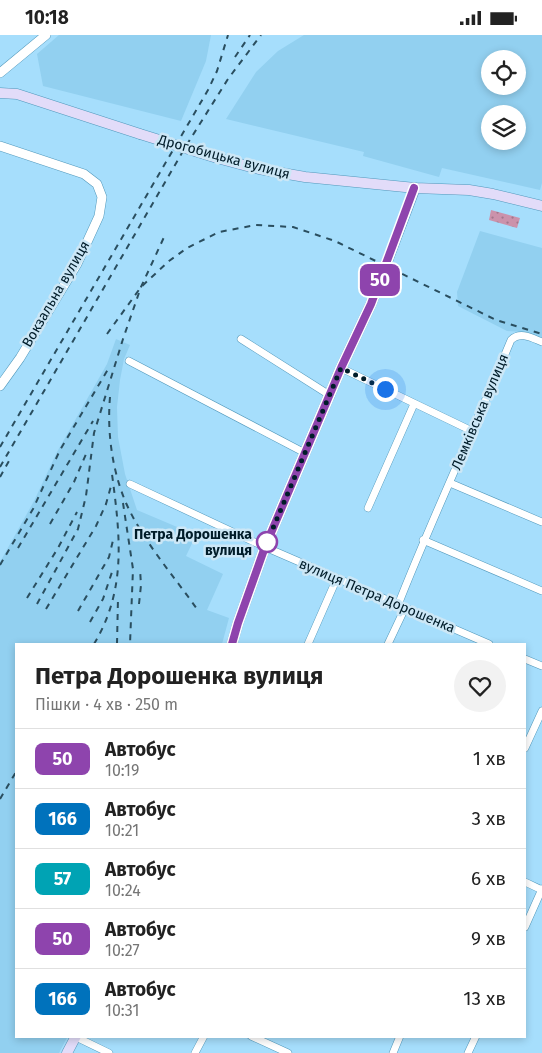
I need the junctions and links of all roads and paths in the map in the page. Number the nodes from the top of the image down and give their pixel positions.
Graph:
1 (46, 35) edge
2 (0, 73) edge
3 (0, 93) edge
4 (0, 146) edge
5 (414, 188) junction
6 (542, 206) edge
7 (241, 339) dead end
8 (542, 342) edge
9 (129, 361) dead end
10 (341, 368) junction
11 (0, 385) edge
12 (330, 395) junction
13 (414, 403) junction
14 (472, 431) junction
15 (305, 453) junction
16 (450, 483) junction
17 (130, 484) dead end
18 (368, 508) dead end
19 (542, 522) edge
20 (423, 541) junction
21 (265, 547) junction
22 (337, 579) junction
23 (542, 591) edge
24 (401, 607) junction
25 (232, 643) edge
26 (308, 643) edge
27 (388, 643) edge
28 (487, 643) edge
29 (526, 659) edge
30 (542, 666) edge
31 (542, 711) edge
32 (526, 744) edge
33 (526, 882) edge
34 (542, 890) edge
35 (526, 925) edge
36 (75, 1038) edge
37 (78, 1038) edge
38 (203, 1038) edge
39 (255, 1038) edge
40 (399, 1038) edge
41 (475, 1038) edge
42 (67, 1053) edge
43 (109, 1053) edge
44 (195, 1053) edge
45 (288, 1053) edge
46 (392, 1053) edge
47 (468, 1053) edge

1 - 2 street
3 - 5 main road, Дрогобицька вулиця, bridge
4 - 11 street, Вокзальна вулиця
5 - 6 main road, Дрогобицька вулиця
5 - 10 main road
7 - 12 street
8 - 14 street, Лемківська вулиця
9 - 15 street
10 - 12 main road
10 - 13 street
12 - 15 main road
13 - 14 street
13 - 18 street
14 - 16 street, Лемківська вулиця
15 - 21 main road
16 - 19 street, Лемківська вулиця
16 - 20 street, Лемківська вулиця
17 - 21 street, вулиця Петра Дорошенка
20 - 23 street
20 - 24 street, Лемківська вулиця
21 - 22 street, вулиця Петра Дорошенка
21 - 25 main road
22 - 24 street, вулиця Петра Дорошенка
22 - 26 street
24 - 27 street, Лемківська вулиця
24 - 28 street, вулиця Петра Дорошенка
29 - 30 street
31 - 32 street
33 - 34 street
34 - 35 street
36 - 42 main road
37 - 43 street
38 - 44 street
39 - 45 street
40 - 46 street
41 - 47 street

